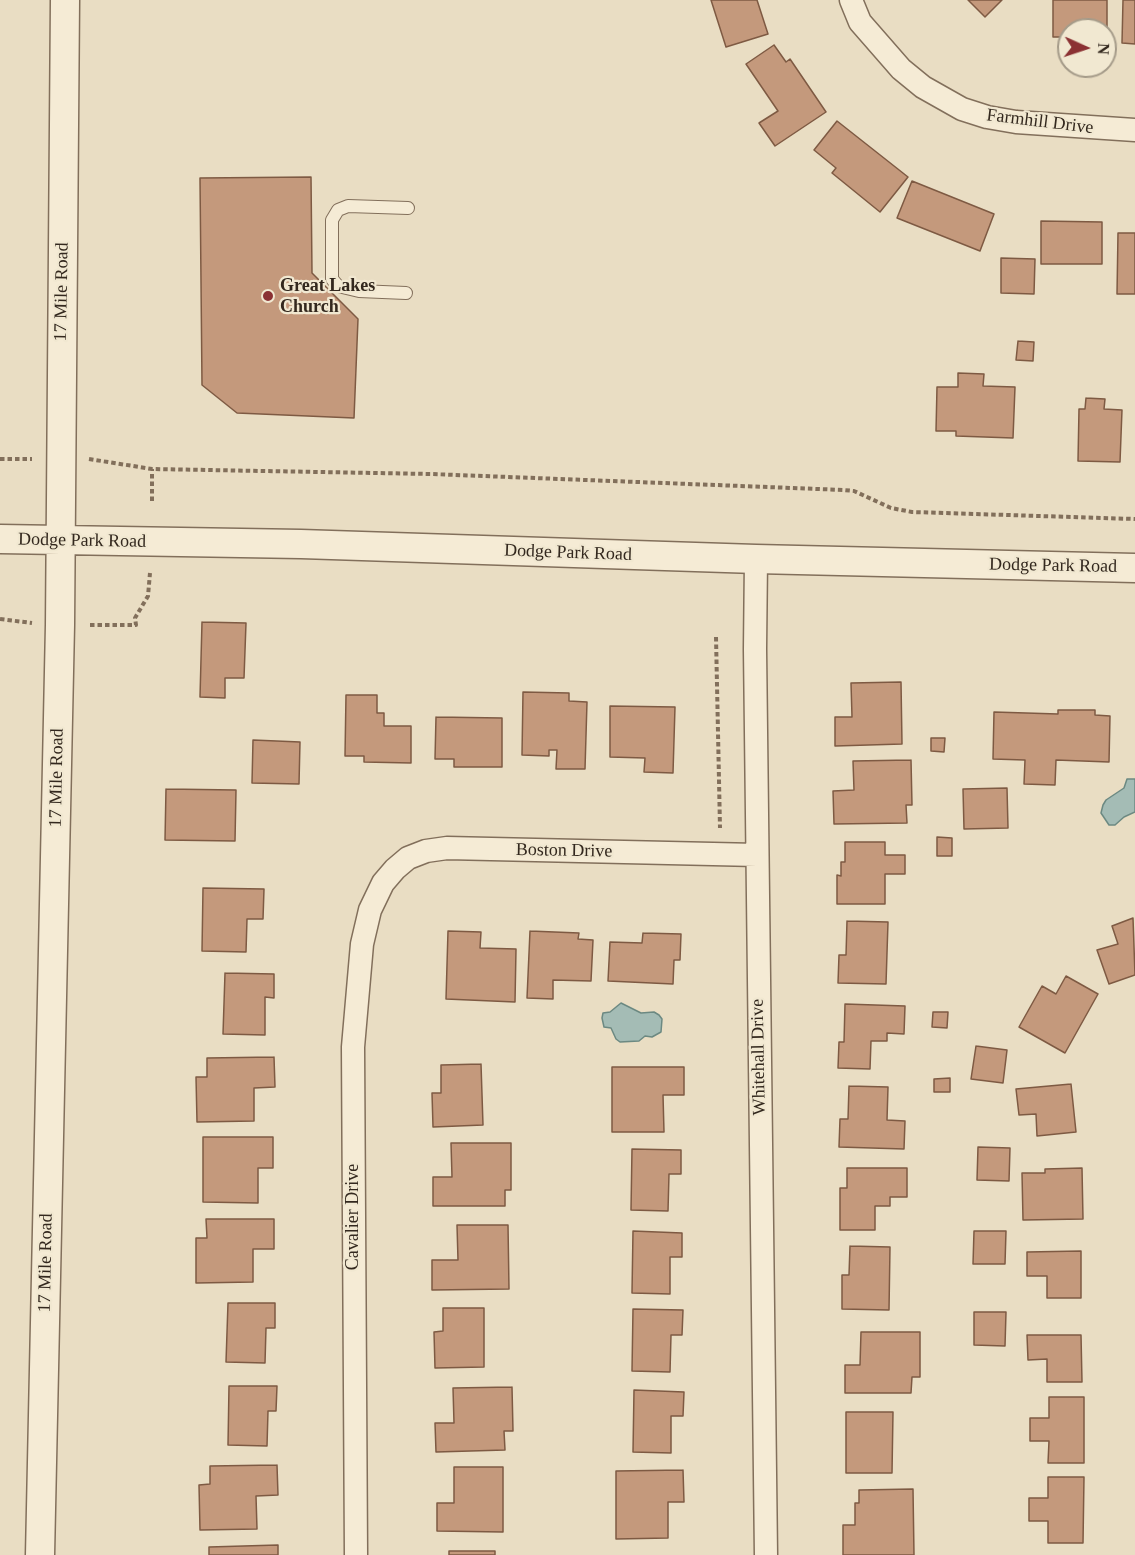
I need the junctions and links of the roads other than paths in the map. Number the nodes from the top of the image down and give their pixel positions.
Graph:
1 (65, 0) edge
2 (851, 0) edge
3 (1135, 130) edge
4 (408, 208) dead end
5 (406, 293) dead end
6 (0, 539) edge
7 (59, 540) junction
8 (756, 559) junction
9 (1135, 568) edge
10 (757, 855) junction
11 (384, 883) joint
12 (40, 1555) edge
13 (356, 1555) edge
14 (766, 1555) edge

1 - 7 street, 17 Mile Road
2 - 3 street, Farmhill Drive
4 - 5 lane
6 - 7 street, Dodge Park Road
7 - 8 street, Dodge Park Road
7 - 12 street, 17 Mile Road
8 - 9 street, Dodge Park Road
8 - 10 street, Whitehall Drive
10 - 11 street, Boston Drive
10 - 14 street, Whitehall Drive
11 - 13 street, Cavalier Drive

